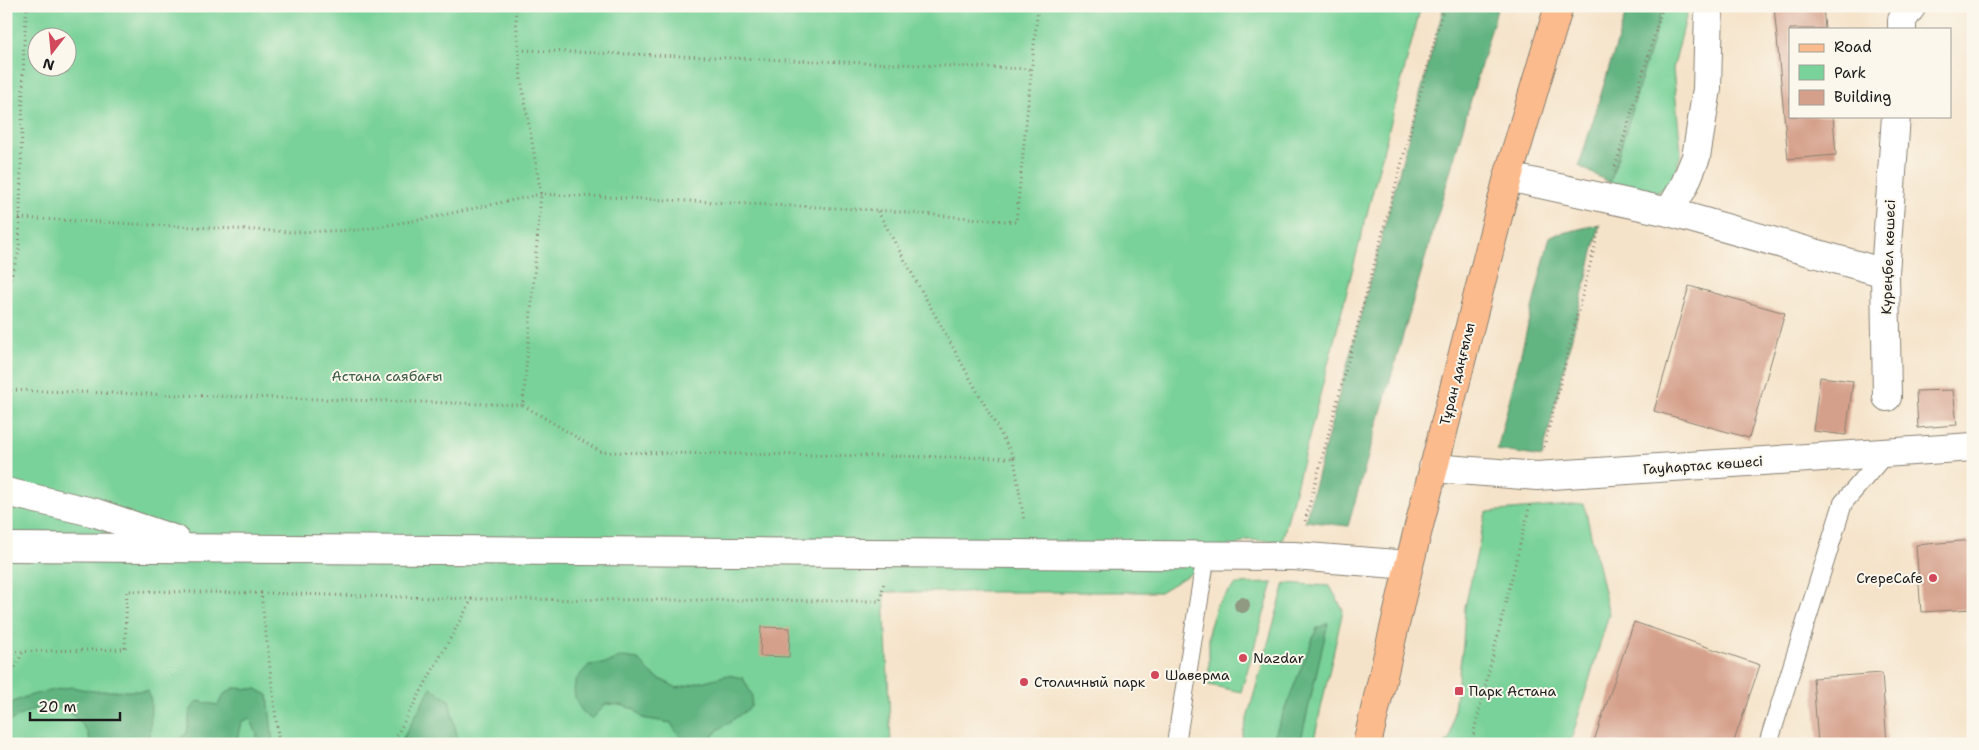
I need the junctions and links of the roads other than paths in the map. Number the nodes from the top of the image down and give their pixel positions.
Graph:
1 (1559, 6) edge
2 (1709, 6) edge
3 (1912, 6) edge
4 (1902, 28) edge
5 (1896, 118) edge
6 (1508, 177) junction
7 (1669, 212) junction
8 (1885, 273) junction
9 (1887, 397) dead end
10 (1973, 447) edge
11 (1885, 454) junction
12 (1433, 468) junction
13 (6, 492) edge
14 (6, 547) edge
15 (201, 548) junction
16 (1206, 555) junction
17 (1409, 565) junction
18 (1176, 744) edge
19 (1367, 744) edge
20 (1768, 744) edge

1 - 6 main road, Тұран даңғылы
2 - 7 street
3 - 4 street
5 - 8 street, Күреңбел көшесі
6 - 7 street
6 - 12 main road, Тұран даңғылы
7 - 8 street
8 - 9 street, Күреңбел көшесі
10 - 11 street, Гауhартас көшесі
11 - 12 street, Гауhартас көшесі
11 - 20 lane
12 - 17 main road, Тұран даңғылы
13 - 15 street
14 - 15 street
15 - 16 street
16 - 17 street
16 - 18 lane
17 - 19 main road, Тұран даңғылы

